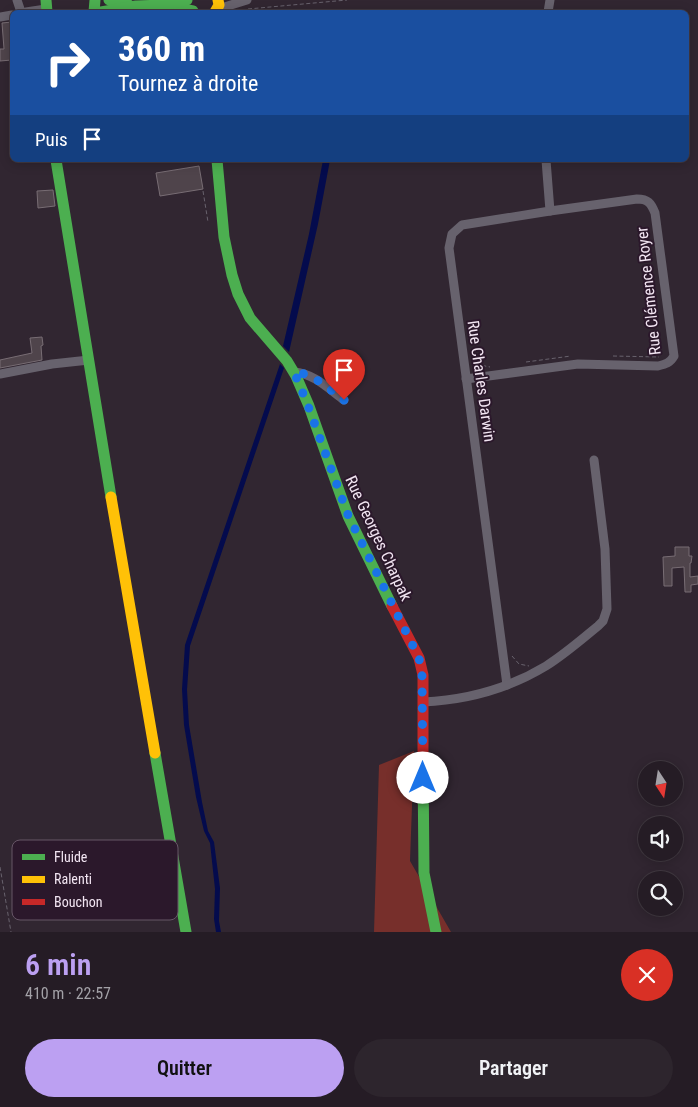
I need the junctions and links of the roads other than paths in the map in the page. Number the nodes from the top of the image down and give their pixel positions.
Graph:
1 (109, 0) edge
2 (186, 0) edge
3 (164, 5) junction
4 (248, 5) edge
5 (136, 6) junction
6 (217, 7) edge
7 (193, 8) edge
8 (113, 10) edge
9 (56, 162) edge
10 (218, 162) edge
11 (546, 162) edge
12 (550, 211) junction
13 (89, 360) junction
14 (294, 372) junction
15 (0, 374) edge
16 (466, 380) junction
17 (344, 400) dead end
18 (594, 460) dead end
19 (507, 686) junction
20 (423, 702) junction
21 (170, 840) edge
22 (178, 885) edge
23 (186, 932) edge
24 (436, 932) edge

1 - 5 street
2 - 3 street
3 - 5 street
3 - 7 street
4 - 6 street
5 - 8 street
9 - 13 street
10 - 14 street, Rue Georges Charpak
11 - 12 street
12 - 16 street, Rue Charles Darwin
12 - 16 street, Rue Clémence Royer
13 - 15 street
13 - 21 street
14 - 17 street
14 - 20 street, Rue Georges Charpak
16 - 19 street, Rue Charles Darwin
18 - 19 street
19 - 20 street
20 - 24 street, Rue Georges Charpak
22 - 23 street

